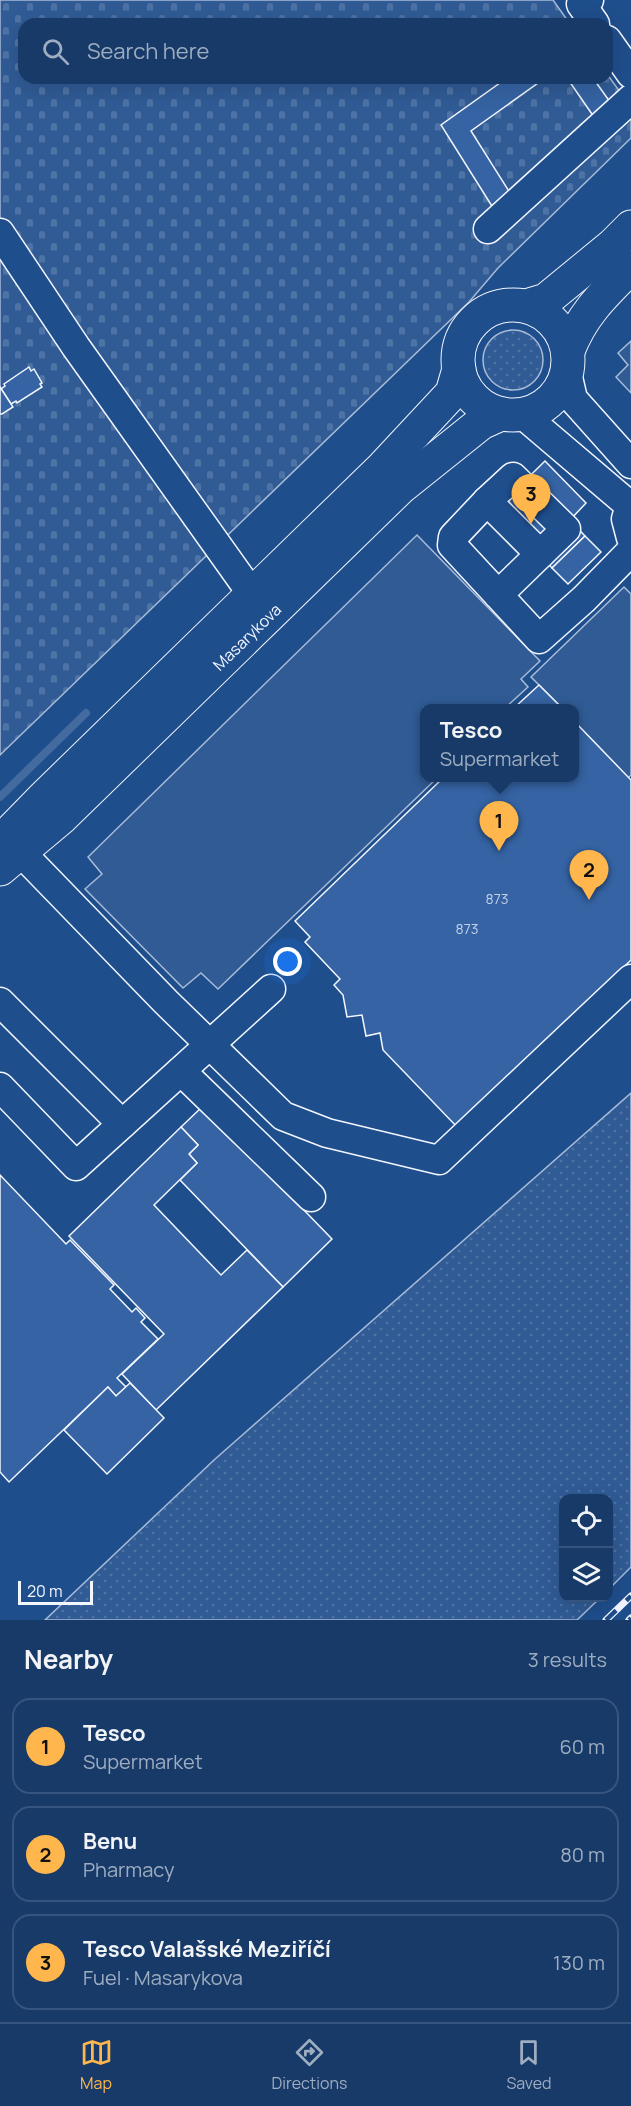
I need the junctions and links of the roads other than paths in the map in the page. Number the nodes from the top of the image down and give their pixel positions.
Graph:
1 (613, 48) edge
2 (631, 74) edge
3 (631, 99) edge
4 (631, 228) edge
5 (489, 229) dead end
6 (0, 233) edge
7 (631, 267) edge
8 (526, 306) junction
9 (567, 362) junction
10 (459, 369) junction
11 (511, 414) junction
12 (631, 464) edge
13 (630, 503) edge
14 (631, 538) edge
15 (631, 552) edge
16 (252, 594) junction
17 (498, 595) junction
18 (6, 850) edge
19 (631, 979) edge
20 (271, 989) dead end
21 (0, 1002) edge
22 (210, 1044) junction
23 (181, 1071) junction
24 (0, 1087) edge
25 (122, 1124) junction
26 (311, 1197) dead end

1 - 2 lane
3 - 5 lane
4 - 8 main road, Masarykova
6 - 16 lane
7 - 9 main road, Masarykova
8 - 9 main road
8 - 10 main road, Masarykova
9 - 11 main road, Masarykova
9 - 12 lane
10 - 11 main road
10 - 16 main road, Masarykova
11 - 13 lane
11 - 18 main road, Masarykova
13 - 14 lane
15 - 17 lane
16 - 18 main road, Masarykova
17 - 17 lane
18 - 22 lane
19 - 22 lane
20 - 22 lane
21 - 25 lane
22 - 23 lane
23 - 25 lane
23 - 26 lane
24 - 25 lane

